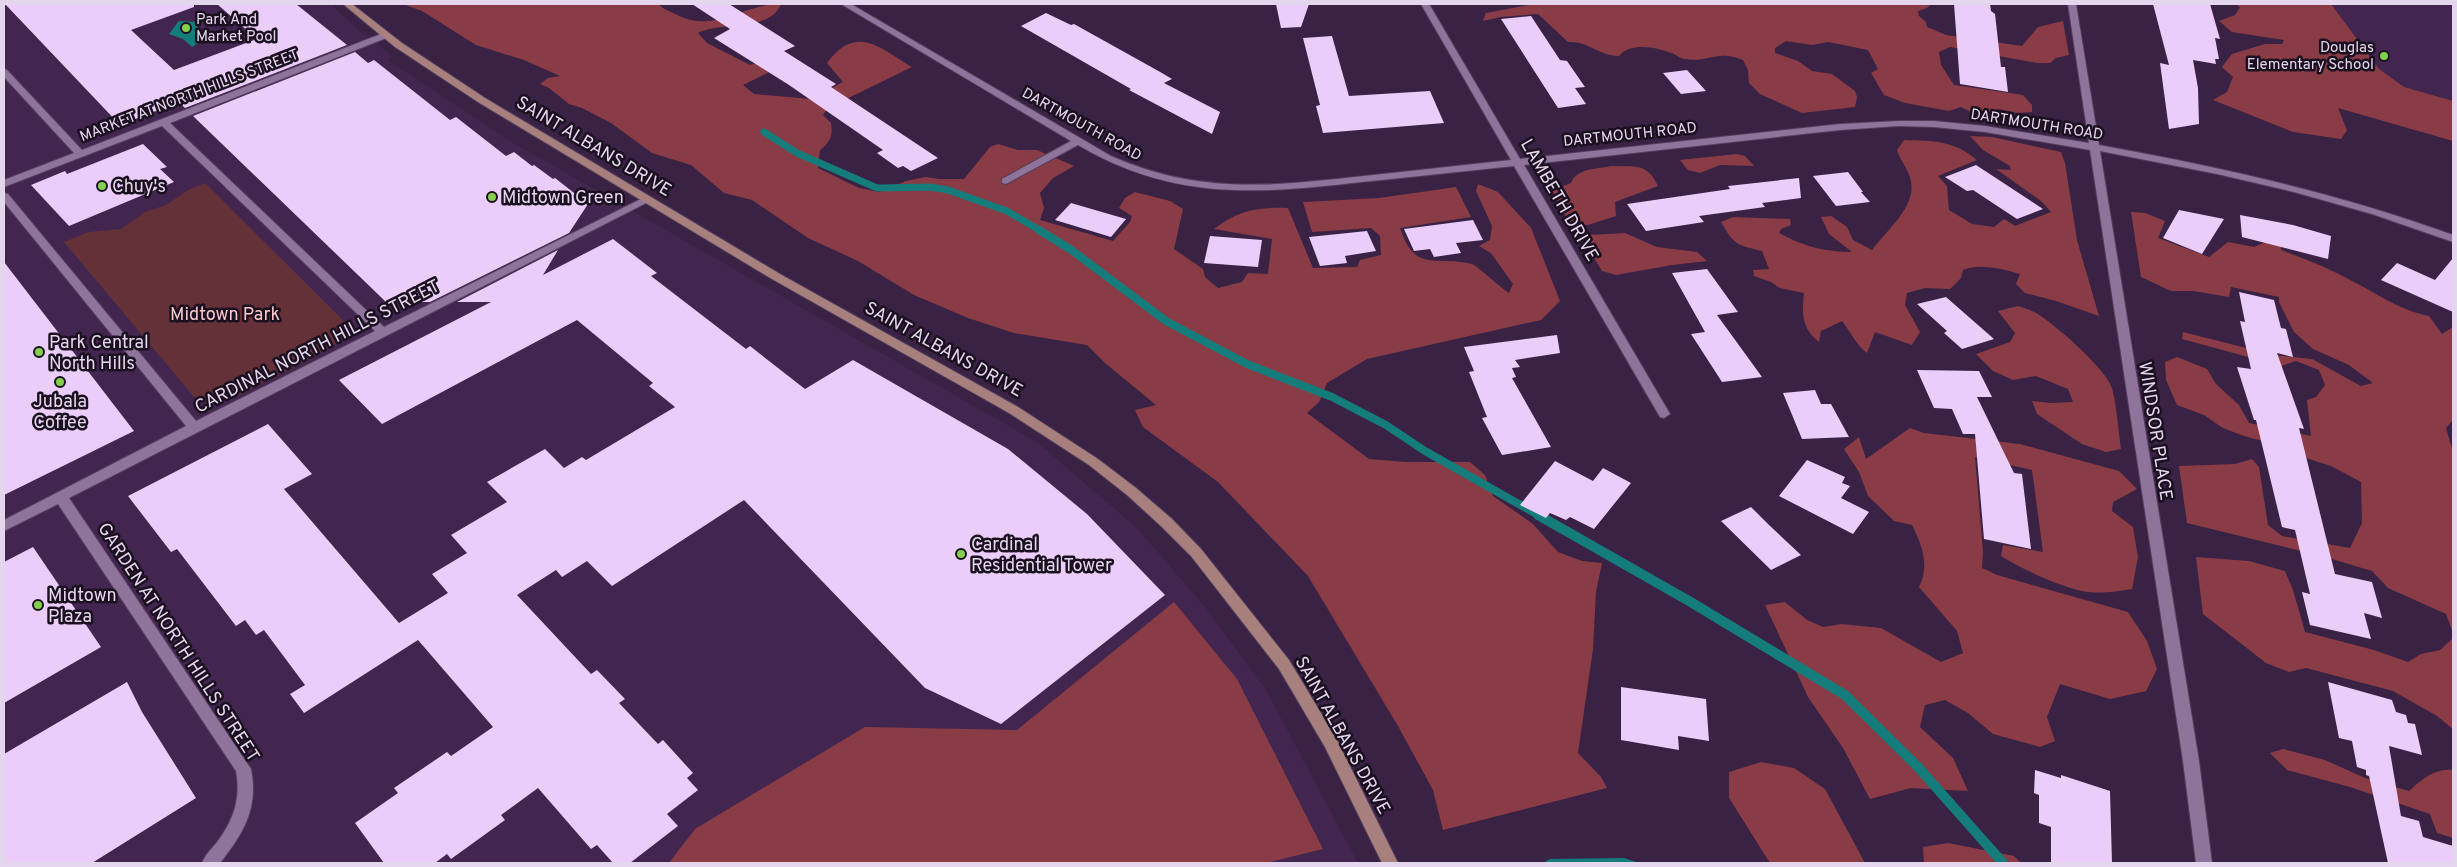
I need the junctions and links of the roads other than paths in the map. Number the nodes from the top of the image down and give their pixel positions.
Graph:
1 (348, 4) edge
2 (845, 4) edge
3 (1425, 4) edge
4 (2072, 4) edge
5 (386, 35) junction
6 (4, 72) edge
7 (162, 121) junction
8 (1078, 142) junction
9 (2093, 147) junction
10 (79, 153) junction
11 (1518, 161) junction
12 (1006, 181) dead end
13 (4, 184) edge
14 (4, 196) edge
15 (647, 200) junction
16 (2453, 239) edge
17 (382, 332) junction
18 (1664, 414) dead end
19 (194, 428) junction
20 (61, 497) junction
21 (4, 526) edge
22 (210, 863) edge
23 (1390, 863) edge
24 (2204, 863) edge

1 - 5 street, SAINT ALBANS DRIVE
2 - 8 street, DARTMOUTH ROAD
3 - 11 street, LAMBETH DRIVE
4 - 9 street, WINDSOR PLACE
5 - 7 street, MARKET AT NORTH HILLS STREET
5 - 15 street, SAINT ALBANS DRIVE
6 - 10 street
7 - 10 street, MARKET AT NORTH HILLS STREET
7 - 17 street
8 - 11 street, DARTMOUTH ROAD
8 - 12 street
9 - 11 street, DARTMOUTH ROAD
9 - 16 street, DARTMOUTH ROAD
9 - 24 street, WINDSOR PLACE
10 - 13 street, MARKET AT NORTH HILLS STREET
11 - 18 street, LAMBETH DRIVE
14 - 19 street
15 - 17 street, CARDINAL NORTH HILLS STREET
15 - 23 street, SAINT ALBANS DRIVE
17 - 19 street, CARDINAL NORTH HILLS STREET
19 - 20 street, CARDINAL NORTH HILLS STREET
20 - 21 street, CARDINAL NORTH HILLS STREET
20 - 22 street, GARDEN AT NORTH HILLS STREET

